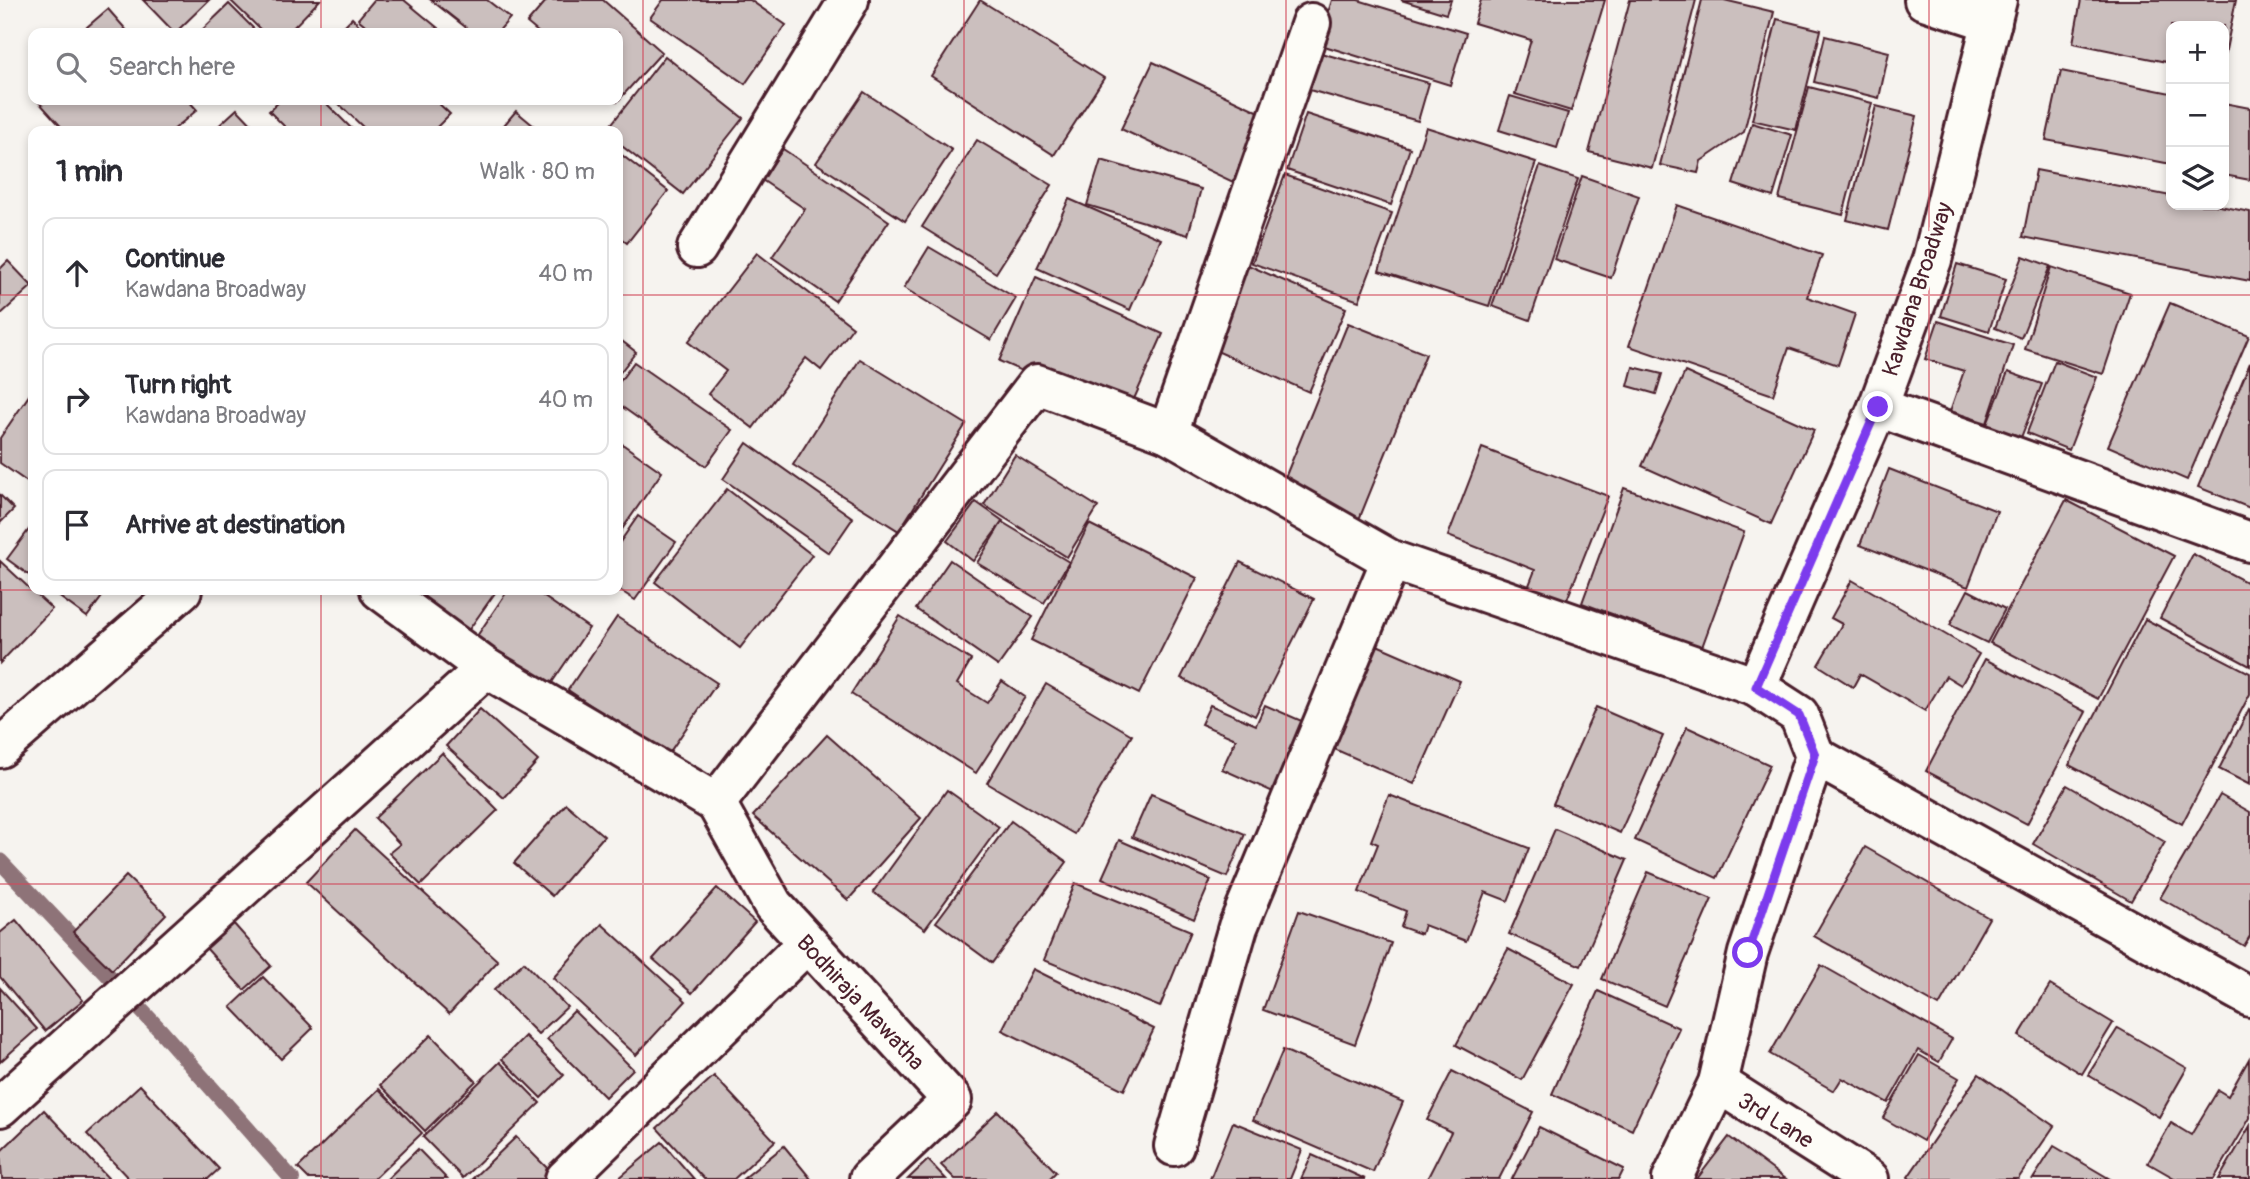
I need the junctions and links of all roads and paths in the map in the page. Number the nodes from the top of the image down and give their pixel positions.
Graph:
1 (849, 0) edge
2 (1924, 0) edge
3 (1994, 11) edge
4 (1311, 23) dead end
5 (697, 248) dead end
6 (1878, 407) junction
7 (1168, 433) junction
8 (2250, 542) edge
9 (1391, 560) junction
10 (176, 595) edge
11 (387, 595) edge
12 (486, 667) junction
13 (1756, 687) junction
14 (0, 748) edge
15 (1815, 755) junction
16 (716, 803) junction
17 (807, 943) junction
18 (2250, 997) edge
19 (1718, 1083) junction
20 (0, 1107) edge
21 (1174, 1146) dead end
22 (565, 1179) edge
23 (869, 1179) edge
24 (1672, 1179) edge
25 (1869, 1179) edge

1 - 5 street
2 - 3 street
3 - 6 street, Kawdana Broadway
4 - 7 street
6 - 8 street
6 - 13 street, Kawdana Broadway
7 - 9 street
7 - 16 street
9 - 13 street
9 - 21 street
10 - 14 street
11 - 12 street
12 - 16 street
12 - 20 street
13 - 15 street
15 - 18 street
15 - 19 street
16 - 17 street, Bodhiraja Mawatha
17 - 22 street
17 - 23 street, Bodhiraja Mawatha
19 - 24 street
19 - 25 street, 3rd Lane

